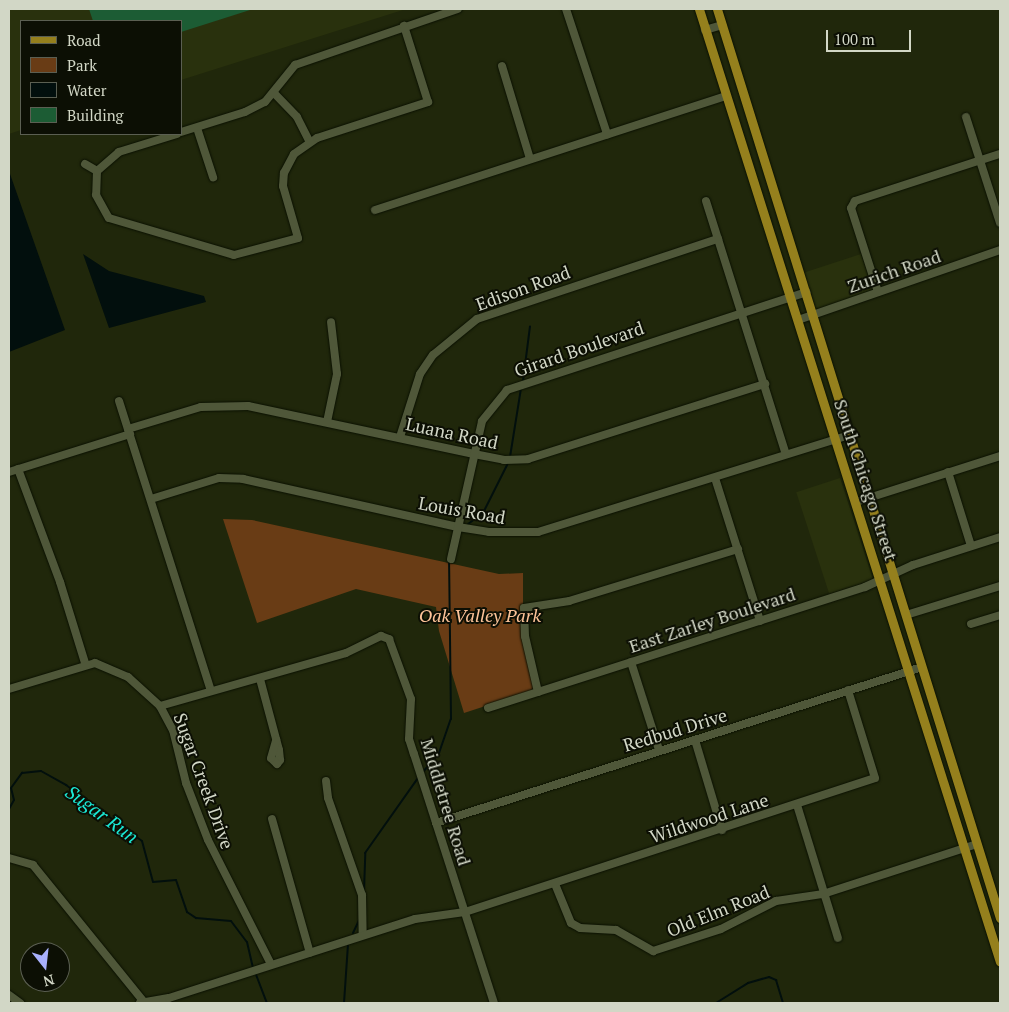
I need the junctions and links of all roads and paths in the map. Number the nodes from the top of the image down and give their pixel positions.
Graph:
1 (458, 9) edge
2 (566, 9) edge
3 (699, 9) edge
4 (717, 9) edge
5 (722, 25) junction
6 (404, 26) junction
7 (705, 30) junction
8 (502, 66) dead end
9 (274, 93) junction
10 (726, 96) junction
11 (966, 117) dead end
12 (196, 128) junction
13 (182, 132) edge
14 (607, 134) junction
15 (174, 135) edge
16 (310, 142) junction
17 (1000, 154) edge
18 (530, 159) junction
19 (980, 160) junction
20 (86, 164) dead end
21 (97, 171) junction
22 (213, 177) dead end
23 (706, 201) dead end
24 (375, 210) dead end
25 (1000, 223) edge
26 (718, 239) junction
27 (1000, 250) edge
28 (806, 292) junction
29 (878, 292) junction
30 (791, 296) junction
31 (742, 312) junction
32 (812, 315) junction
33 (798, 320) junction
34 (331, 322) dead end
35 (765, 384) junction
36 (119, 401) dead end
37 (327, 422) junction
38 (129, 431) junction
39 (850, 435) junction
40 (400, 437) junction
41 (836, 439) junction
42 (474, 454) junction
43 (786, 454) junction
44 (1000, 456) edge
45 (18, 469) junction
46 (9, 472) edge
47 (948, 472) junction
48 (715, 478) junction
49 (869, 498) junction
50 (151, 499) junction
51 (856, 502) junction
52 (458, 527) junction
53 (1000, 537) edge
54 (972, 546) junction
55 (738, 549) junction
56 (451, 559) dead end
57 (893, 574) junction
58 (881, 580) junction
59 (1000, 586) edge
60 (906, 615) junction
61 (1000, 615) edge
62 (760, 620) junction
63 (971, 624) dead end
64 (631, 662) junction
65 (85, 663) junction
66 (922, 667) junction
67 (909, 671) junction
68 (260, 679) junction
69 (9, 689) edge
70 (848, 690) junction
71 (211, 691) junction
72 (538, 692) junction
73 (160, 706) junction
74 (488, 708) dead end
75 (276, 740) dead end
76 (695, 740) junction
77 (659, 750) junction
78 (326, 781) dead end
79 (797, 805) junction
80 (272, 819) dead end
81 (436, 822) junction
82 (722, 830) junction
83 (977, 844) junction
84 (964, 847) junction
85 (9, 858) edge
86 (555, 884) junction
87 (823, 894) junction
88 (465, 912) junction
89 (1000, 918) edge
90 (363, 934) junction
91 (838, 938) dead end
92 (310, 953) junction
93 (1000, 962) edge
94 (267, 965) junction
95 (9, 995) edge
96 (169, 1001) edge
97 (20, 1003) edge
98 (142, 1003) edge
99 (494, 1003) edge

1 - 6 street
2 - 14 street
3 - 7 main road, South Chicago Street
4 - 5 main road, South Chicago Street
5 - 7 street
5 - 28 main road, South Chicago Street
6 - 9 street
6 - 16 street
7 - 10 main road, South Chicago Street
8 - 18 street
9 - 12 street
9 - 16 street
10 - 14 street
10 - 30 main road, South Chicago Street
11 - 19 street
12 - 13 street
12 - 22 street
14 - 18 street
15 - 21 street
16 - 21 street
17 - 19 street
18 - 24 street
19 - 25 street
19 - 29 street
20 - 21 street
23 - 26 street
26 - 31 street
26 - 40 street, Edison Road
27 - 29 street, Zurich Road
28 - 30 street, Girard Boulevard
28 - 32 main road, South Chicago Street
29 - 32 street, Zurich Road
30 - 31 street, Girard Boulevard
30 - 33 main road, South Chicago Street
31 - 35 street
31 - 42 street, Girard Boulevard
32 - 33 street, Zurich Road
32 - 39 main road, South Chicago Street
33 - 41 main road, South Chicago Street
34 - 37 street
35 - 42 street, Luana Road
35 - 43 street
36 - 38 street
37 - 38 street, Luana Road
37 - 40 street, Luana Road
38 - 45 street, Luana Road
38 - 50 street
39 - 41 street, Louis Road
39 - 49 main road, South Chicago Street
40 - 42 street, Luana Road
41 - 43 street, Louis Road
41 - 51 main road, South Chicago Street
42 - 52 street, Girard Boulevard
43 - 48 street, Louis Road
44 - 47 street
45 - 46 street, Luana Road
45 - 65 street
47 - 49 street
47 - 54 street
48 - 52 street, Louis Road
48 - 55 street
49 - 51 street
49 - 57 main road, South Chicago Street
50 - 52 street, Louis Road
50 - 71 street
51 - 58 main road, South Chicago Street
52 - 56 street, Girard Boulevard
53 - 54 street, East Zarley Boulevard
54 - 57 street, East Zarley Boulevard
55 - 62 street
55 - 72 street
57 - 58 street, East Zarley Boulevard
57 - 60 main road, South Chicago Street
58 - 62 street, East Zarley Boulevard
58 - 67 main road, South Chicago Street
59 - 60 street
60 - 66 main road, South Chicago Street
61 - 63 street
62 - 64 street, East Zarley Boulevard
64 - 72 street, East Zarley Boulevard
64 - 77 street
65 - 69 street, Sugar Creek Drive
65 - 73 street, Sugar Creek Drive
66 - 67 street, Redbud Drive
66 - 83 main road, South Chicago Street
67 - 70 street, Redbud Drive
67 - 84 main road, South Chicago Street
68 - 71 street, Middletree Road
68 - 75 street
68 - 81 street, Middletree Road
70 - 76 street, Redbud Drive
70 - 79 street, Wildwood Lane
71 - 73 street, Middletree Road
72 - 74 street, East Zarley Boulevard
73 - 94 street, Sugar Creek Drive
76 - 77 street, Redbud Drive
76 - 82 street
77 - 81 street, Redbud Drive
78 - 90 street
79 - 82 street, Wildwood Lane
79 - 87 street
80 - 92 street
81 - 88 street, Middletree Road
82 - 86 street, Wildwood Lane
83 - 84 street, Old Elm Road
83 - 89 main road, South Chicago Street
84 - 87 street, Old Elm Road
84 - 93 main road, South Chicago Street
85 - 98 street
86 - 87 street, Old Elm Road
86 - 88 street, Wildwood Lane
87 - 91 street
88 - 90 street, Wildwood Lane
88 - 99 street, Middletree Road
90 - 92 street, Wildwood Lane
92 - 94 street, Wildwood Lane
94 - 96 street, Wildwood Lane
95 - 97 street
96 - 98 street, Wildwood Lane

